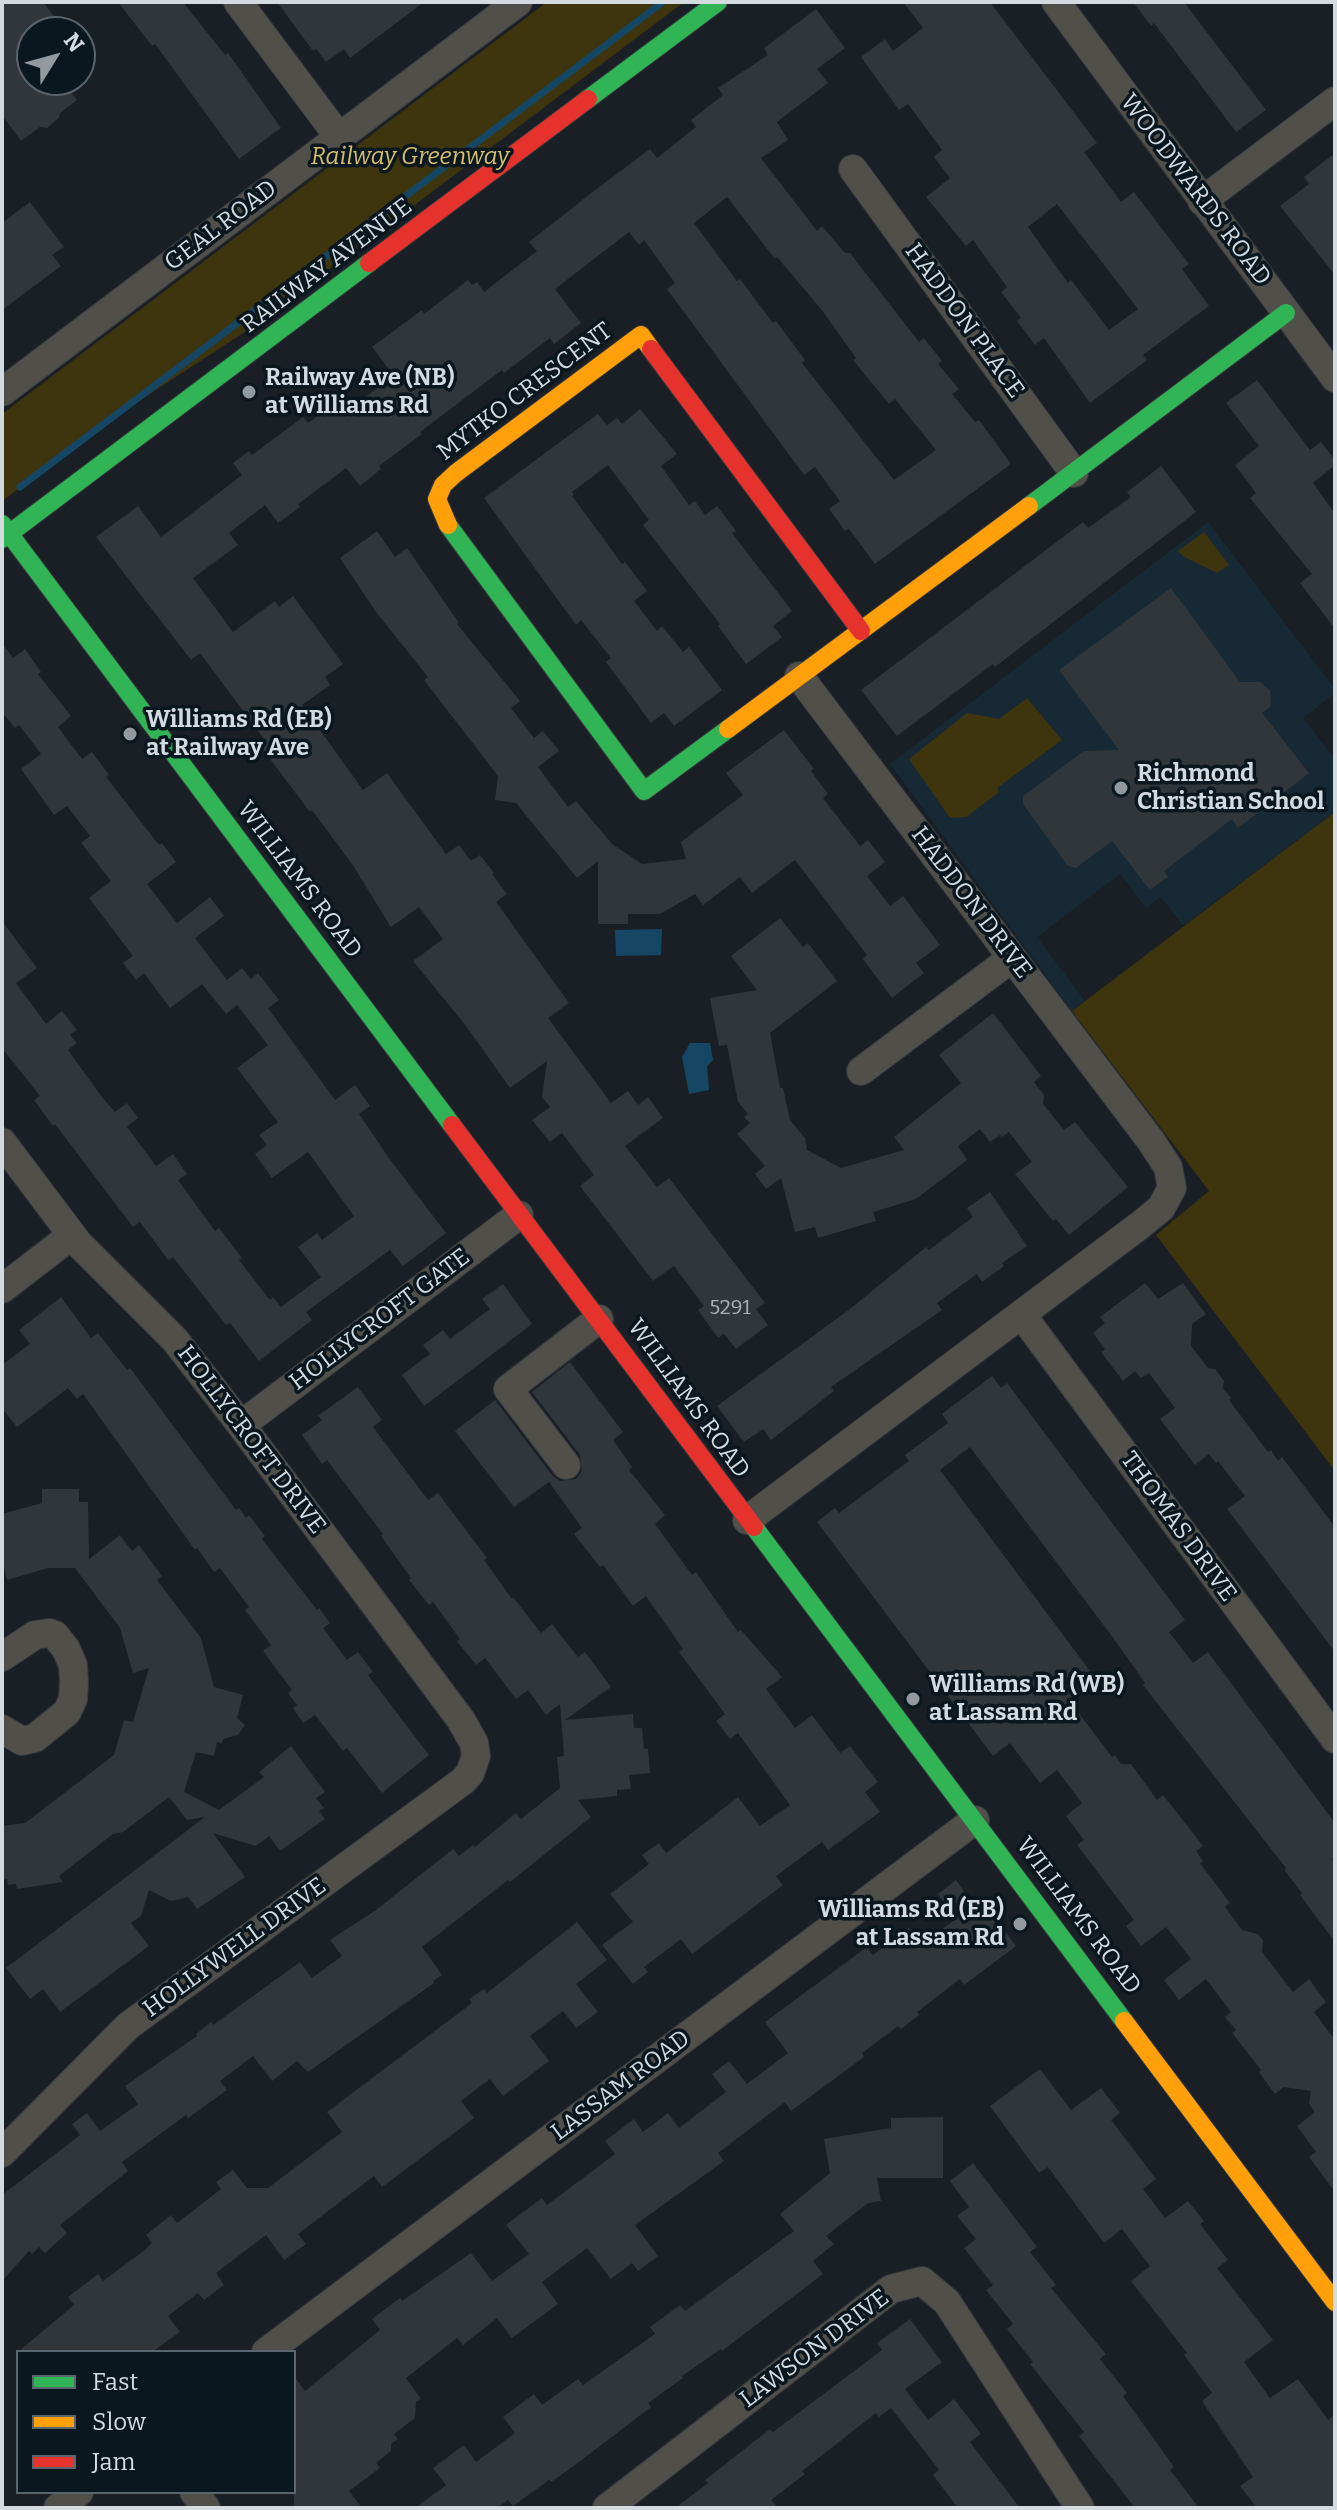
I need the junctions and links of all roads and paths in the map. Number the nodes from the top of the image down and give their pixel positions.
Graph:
1 (238, 2) edge
2 (518, 2) edge
3 (718, 2) edge
4 (1056, 2) edge
5 (1335, 101) edge
6 (339, 137) junction
7 (853, 169) dead end
8 (1202, 201) junction
9 (1286, 313) junction
10 (1335, 378) edge
11 (2, 392) edge
12 (1074, 473) junction
13 (4, 532) edge
14 (861, 631) junction
15 (799, 676) junction
16 (1012, 958) junction
17 (861, 1071) dead end
18 (2, 1142) edge
19 (519, 1215) junction
20 (72, 1235) junction
21 (2, 1289) edge
22 (1022, 1315) junction
23 (599, 1319) junction
24 (241, 1425) junction
25 (566, 1465) dead end
26 (747, 1520) junction
27 (2, 1657) edge
28 (2, 1729) edge
29 (1335, 1739) edge
30 (476, 1756) joint
31 (975, 1820) junction
32 (2, 2153) edge
33 (1335, 2302) edge
34 (269, 2350) edge
35 (76, 2494) edge
36 (58, 2508) edge
37 (607, 2508) edge
38 (1080, 2508) edge

1 - 6 street
2 - 6 street, GEAL ROAD
3 - 13 street, RAILWAY AVENUE
4 - 8 street, WOODWARDS ROAD
5 - 8 street
6 - 11 street, GEAL ROAD
7 - 12 street, HADDON PLACE
8 - 9 street, WOODWARDS ROAD
9 - 10 street, WOODWARDS ROAD
9 - 12 street
12 - 14 street
13 - 19 street, WILLIAMS ROAD
14 - 15 street
14 - 15 street, MYTKO CRESCENT
15 - 16 street, HADDON DRIVE
16 - 17 street
16 - 22 street, HADDON DRIVE
18 - 20 street, HOLLYCROFT DRIVE
19 - 23 street, WILLIAMS ROAD
19 - 24 street, HOLLYCROFT GATE
20 - 21 street
20 - 24 street, HOLLYCROFT DRIVE
22 - 26 street, HADDON DRIVE
22 - 29 street, THOMAS DRIVE
23 - 25 street
23 - 26 street, WILLIAMS ROAD
24 - 30 street, HOLLYCROFT DRIVE
26 - 31 street, WILLIAMS ROAD
27 - 28 street
30 - 32 street, HOLLYWELL DRIVE
31 - 33 street, WILLIAMS ROAD
31 - 34 street, LASSAM ROAD
35 - 36 street
37 - 38 street, LAWSON DRIVE

